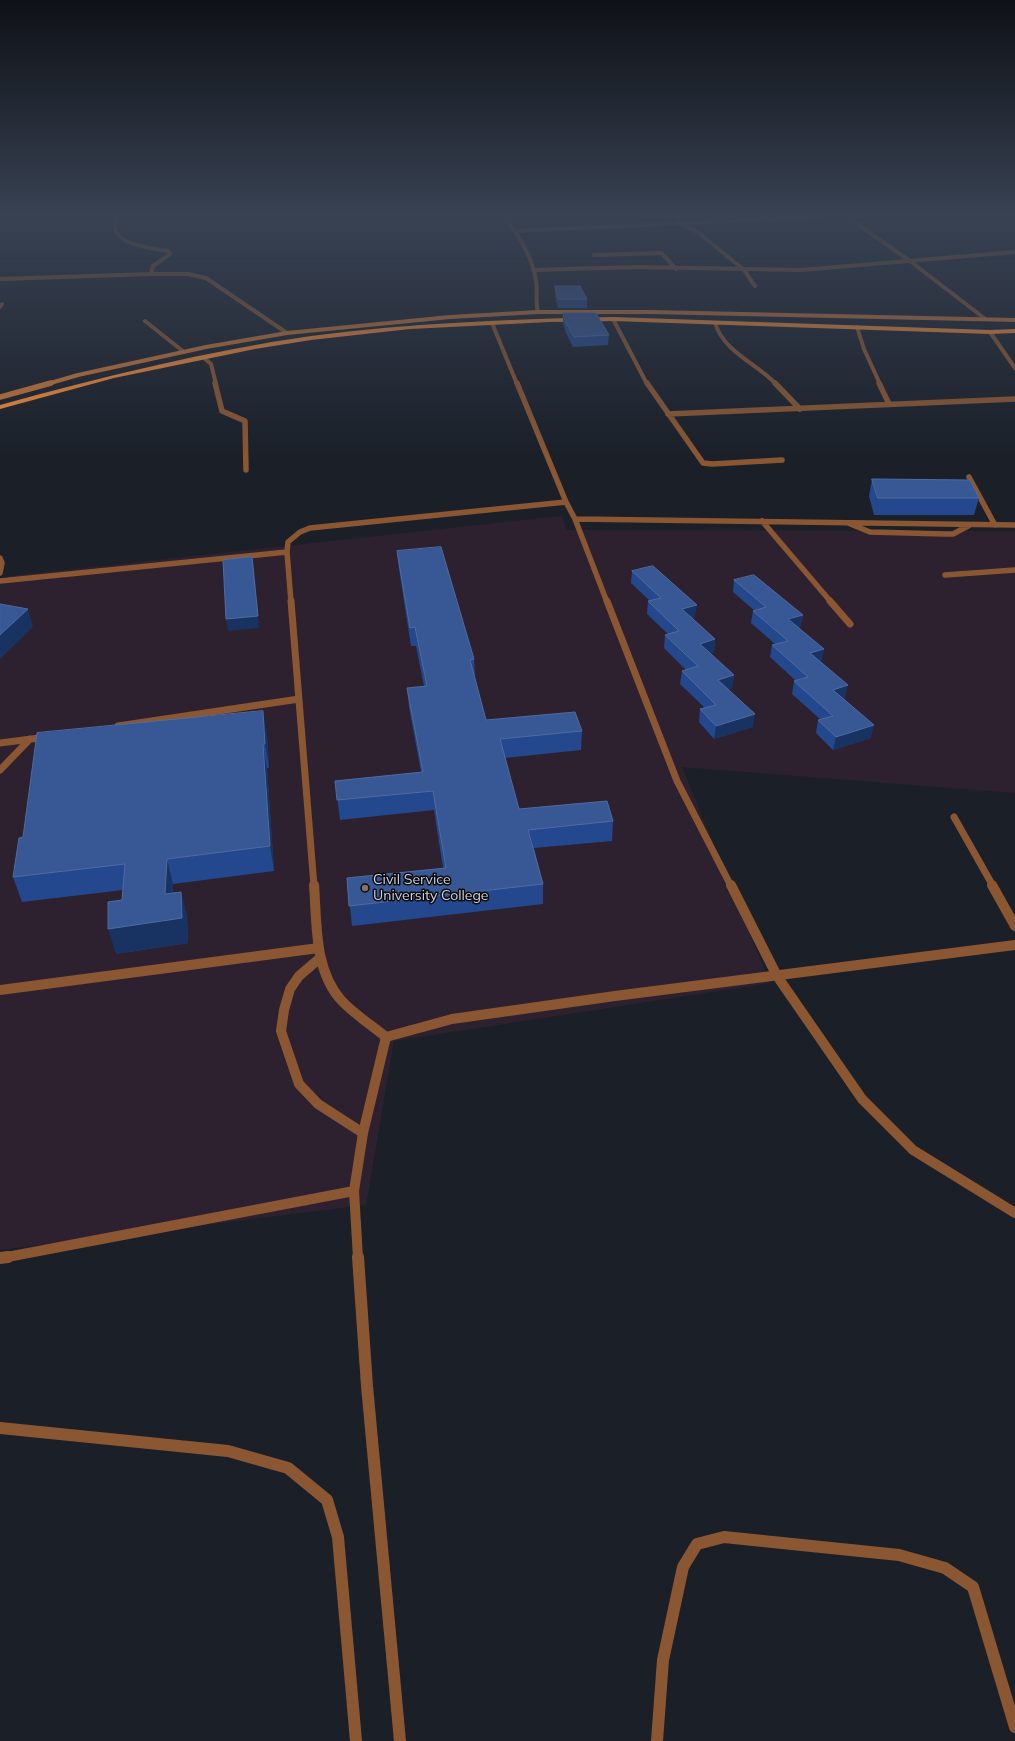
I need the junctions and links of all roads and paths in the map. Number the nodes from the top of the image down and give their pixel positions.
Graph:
1 (234, 297) edge
2 (536, 297) edge
3 (957, 297) edge
4 (538, 312) junction
5 (984, 318) junction
6 (613, 319) junction
7 (1015, 320) edge
8 (144, 321) dead end
9 (492, 323) junction
10 (715, 323) junction
11 (857, 328) junction
12 (1015, 331) edge
13 (990, 332) junction
14 (287, 333) junction
15 (247, 340) junction
16 (255, 347) junction
17 (184, 352) junction
18 (204, 357) junction
19 (1015, 368) edge
20 (0, 397) edge
21 (1015, 399) edge
22 (889, 404) junction
23 (0, 407) edge
24 (800, 409) junction
25 (668, 414) junction
26 (782, 460) dead end
27 (246, 470) dead end
28 (969, 477) dead end
29 (566, 502) junction
30 (575, 519) junction
31 (762, 521) junction
32 (845, 522) junction
33 (971, 525) junction
34 (995, 525) junction
35 (1015, 525) edge
36 (287, 552) junction
37 (0, 558) edge
38 (1015, 570) edge
39 (0, 573) edge
40 (945, 575) dead end
41 (0, 581) edge
42 (850, 624) dead end
43 (299, 699) junction
44 (107, 728) edge
45 (53, 736) edge
46 (30, 739) junction
47 (0, 743) edge
48 (0, 770) edge
49 (954, 817) dead end
50 (1015, 926) edge
51 (1015, 945) edge
52 (319, 953) junction
53 (777, 976) junction
54 (0, 990) edge
55 (386, 1037) junction
56 (363, 1133) junction
57 (354, 1191) junction
58 (1015, 1214) edge
59 (0, 1258) edge
60 (0, 1428) edge
61 (1015, 1727) edge
62 (356, 1741) edge
63 (400, 1741) edge
64 (657, 1741) edge

1 - 14 street
2 - 4 street
3 - 5 street
4 - 5 street
4 - 14 street
5 - 7 street
6 - 9 main road
6 - 10 main road
6 - 25 street
8 - 17 street
9 - 16 main road
9 - 29 street
10 - 11 main road
10 - 24 street
11 - 13 main road
11 - 22 street
12 - 13 main road
13 - 19 street
14 - 15 street
15 - 16 main road
15 - 17 street
16 - 18 main road
17 - 20 street
18 - 23 main road
18 - 27 street
21 - 22 street
22 - 24 street
24 - 25 street
25 - 26 street
28 - 34 street
29 - 30 street
29 - 36 street
30 - 31 street
30 - 53 street
31 - 32 street
31 - 42 street
32 - 33 street
32 - 33 street
33 - 34 street
34 - 35 street
36 - 41 street
36 - 43 street
37 - 39 street
38 - 40 street
43 - 44 street
43 - 52 street
45 - 46 street
46 - 47 street
46 - 48 street
49 - 50 street
51 - 53 street
52 - 54 street
52 - 55 street
52 - 56 street
53 - 55 street
53 - 58 street
55 - 56 street
56 - 57 street
57 - 59 street
57 - 63 street
60 - 62 street
61 - 64 street

